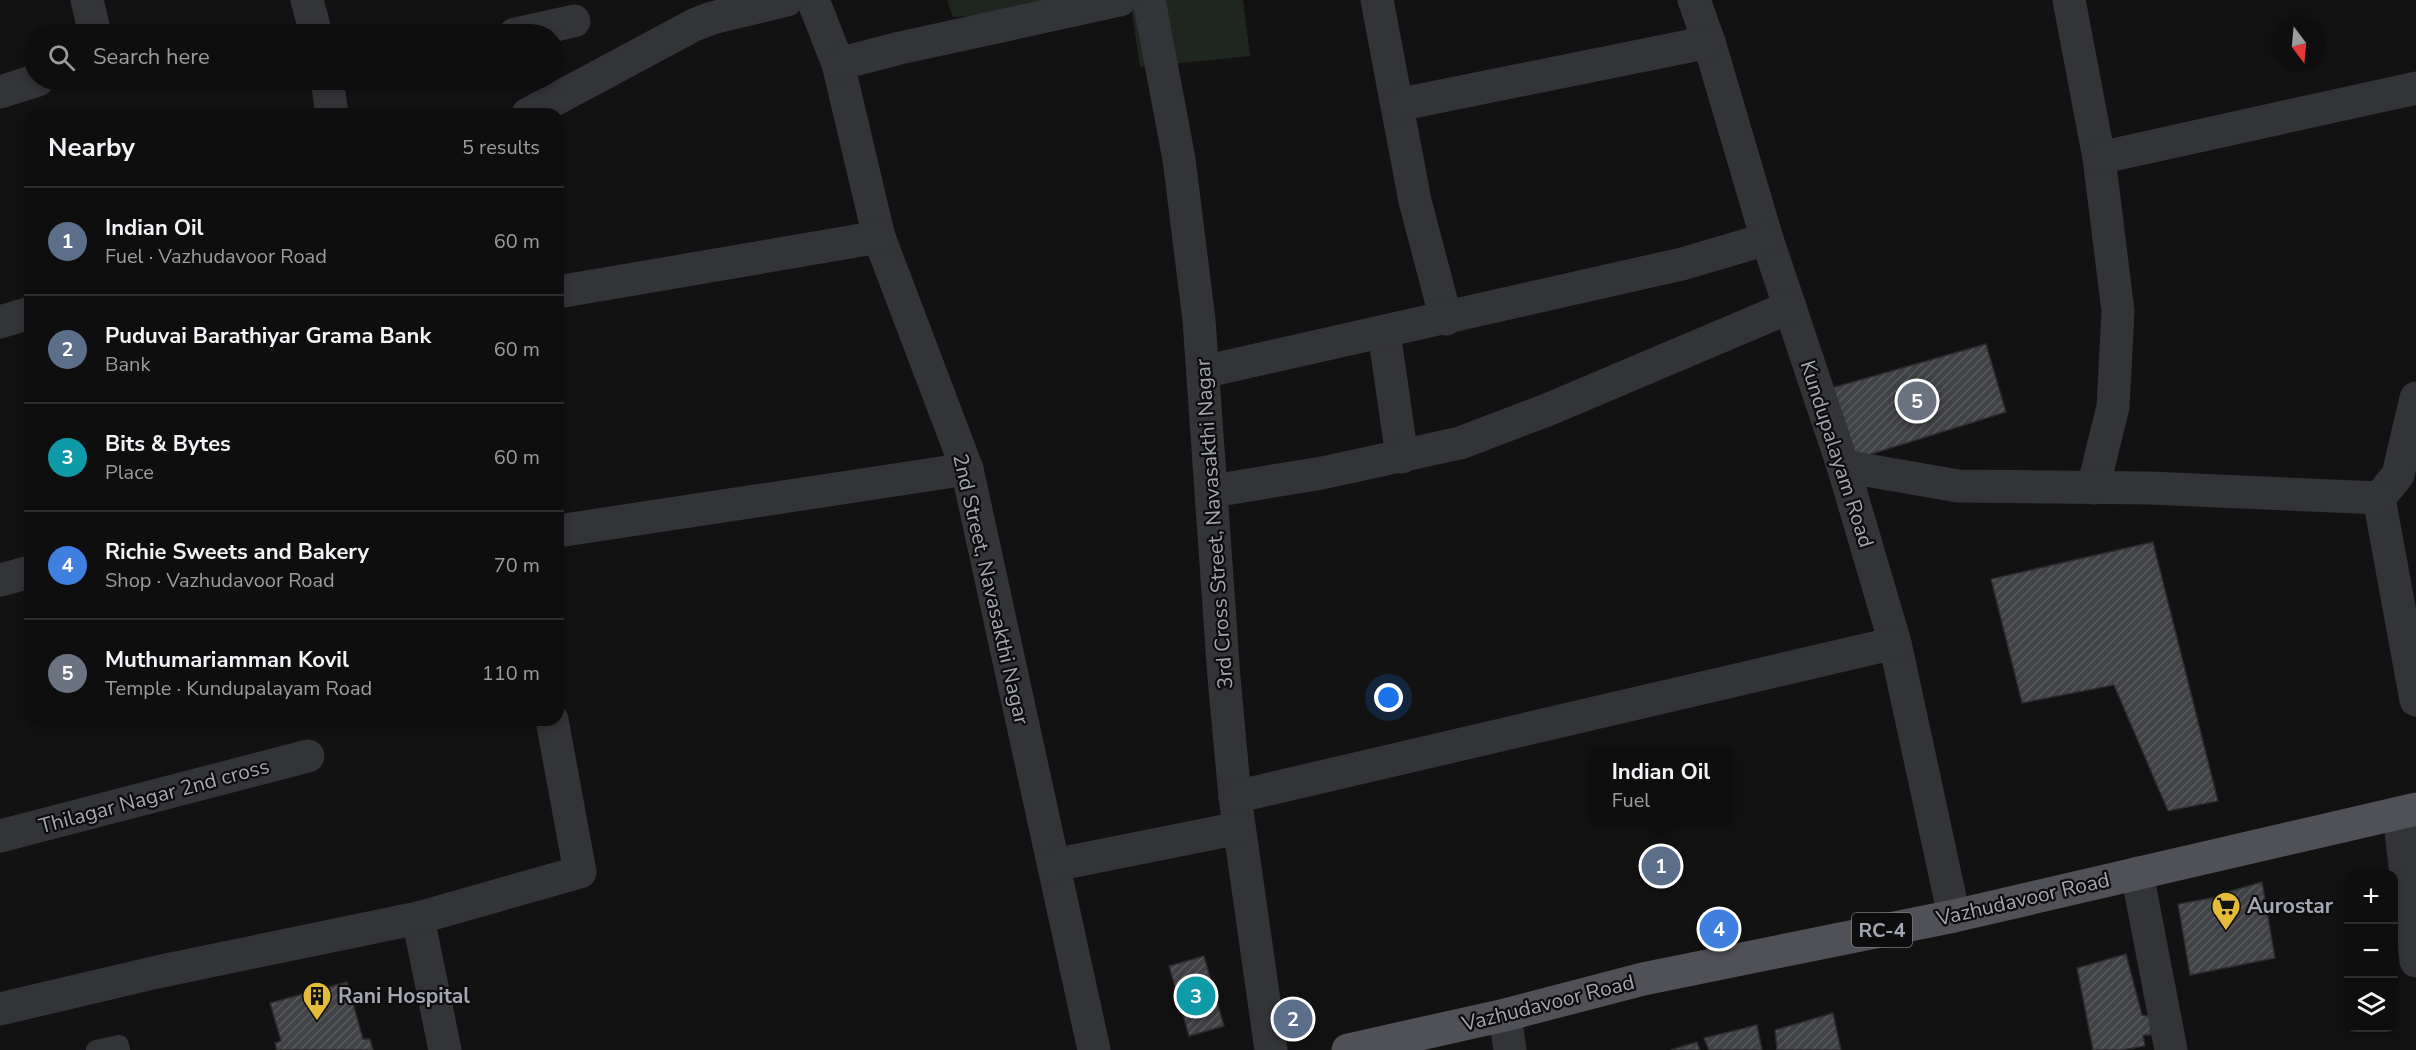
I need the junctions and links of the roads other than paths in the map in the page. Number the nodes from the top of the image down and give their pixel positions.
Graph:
1 (87, 0) edge
2 (307, 0) edge
3 (786, 0) edge
4 (813, 0) edge
5 (1120, 0) edge
6 (1149, 0) edge
7 (1377, 0) edge
8 (1694, 0) edge
9 (2069, 0) edge
10 (574, 21) dead end
11 (93, 24) edge
12 (313, 24) edge
13 (560, 24) edge
14 (1709, 42) junction
15 (838, 64) junction
16 (24, 84) edge
17 (2416, 88) edge
18 (328, 90) edge
19 (0, 92) edge
20 (1397, 105) junction
21 (331, 108) edge
22 (539, 108) edge
23 (2099, 158) junction
24 (879, 237) junction
25 (1767, 239) junction
26 (564, 291) edge
27 (1790, 307) junction
28 (24, 315) edge
29 (1446, 319) junction
30 (0, 322) edge
31 (1383, 332) junction
32 (1203, 372) junction
33 (2416, 398) edge
34 (1402, 457) junction
35 (1843, 466) junction
36 (967, 469) junction
37 (2093, 488) junction
38 (1213, 491) junction
39 (2379, 498) junction
40 (564, 530) edge
41 (24, 574) edge
42 (0, 580) edge
43 (1895, 643) junction
44 (2412, 655) edge
45 (2416, 700) edge
46 (553, 726) edge
47 (308, 756) dead end
48 (2408, 811) edge
49 (1237, 812) junction
50 (0, 836) edge
51 (1054, 865) junction
52 (2137, 873) junction
53 (1954, 916) junction
54 (418, 918) junction
55 (2416, 961) edge
56 (0, 1009) edge
57 (1505, 1015) junction
58 (96, 1050) edge
59 (120, 1050) edge
60 (445, 1050) edge
61 (1094, 1050) edge
62 (1271, 1050) edge
63 (1348, 1050) edge
64 (1510, 1050) edge
65 (2171, 1050) edge

1 - 11 street
2 - 12 street
3 - 22 street
4 - 15 street, 2nd Street, Navasakthi Nagar
5 - 15 street
6 - 32 street, 3rd Cross Street, Navasakthi Nagar
7 - 20 street
8 - 14 street, Kundupalayam Road
9 - 23 street
10 - 13 street
14 - 20 street
14 - 25 street, Kundupalayam Road
15 - 24 street, 2nd Street, Navasakthi Nagar
16 - 19 street
17 - 23 street
18 - 21 street
20 - 29 street
23 - 37 street
24 - 26 street
24 - 36 street, 2nd Street, Navasakthi Nagar
25 - 27 street, Kundupalayam Road
25 - 29 street
27 - 34 street
27 - 35 street, Kundupalayam Road
28 - 30 street
29 - 31 street
31 - 32 street
31 - 34 street
32 - 38 street, 3rd Cross Street, Navasakthi Nagar
33 - 39 street
34 - 38 street
35 - 37 street
35 - 43 street, Kundupalayam Road
36 - 40 street
36 - 51 street, 2nd Street, Navasakthi Nagar
37 - 39 street
38 - 49 street, 3rd Cross Street, Navasakthi Nagar
39 - 44 street
41 - 42 street
43 - 49 street
43 - 53 street, Kundupalayam Road
44 - 45 street
46 - 54 street
47 - 50 street, Thilagar Nagar 2nd cross
48 - 52 main road, Vazhudavoor Road / RC-4
48 - 55 street
49 - 51 street
49 - 62 street, 3rd Cross Street, Navasakthi Nagar
51 - 61 street, 2nd Street, Navasakthi Nagar
52 - 53 main road, Vazhudavoor Road / RC-4
52 - 65 street
53 - 57 main road, Vazhudavoor Road / RC-4
54 - 56 street
54 - 60 street
57 - 63 main road, Vazhudavoor Road / RC-4
57 - 64 street
58 - 59 lane

